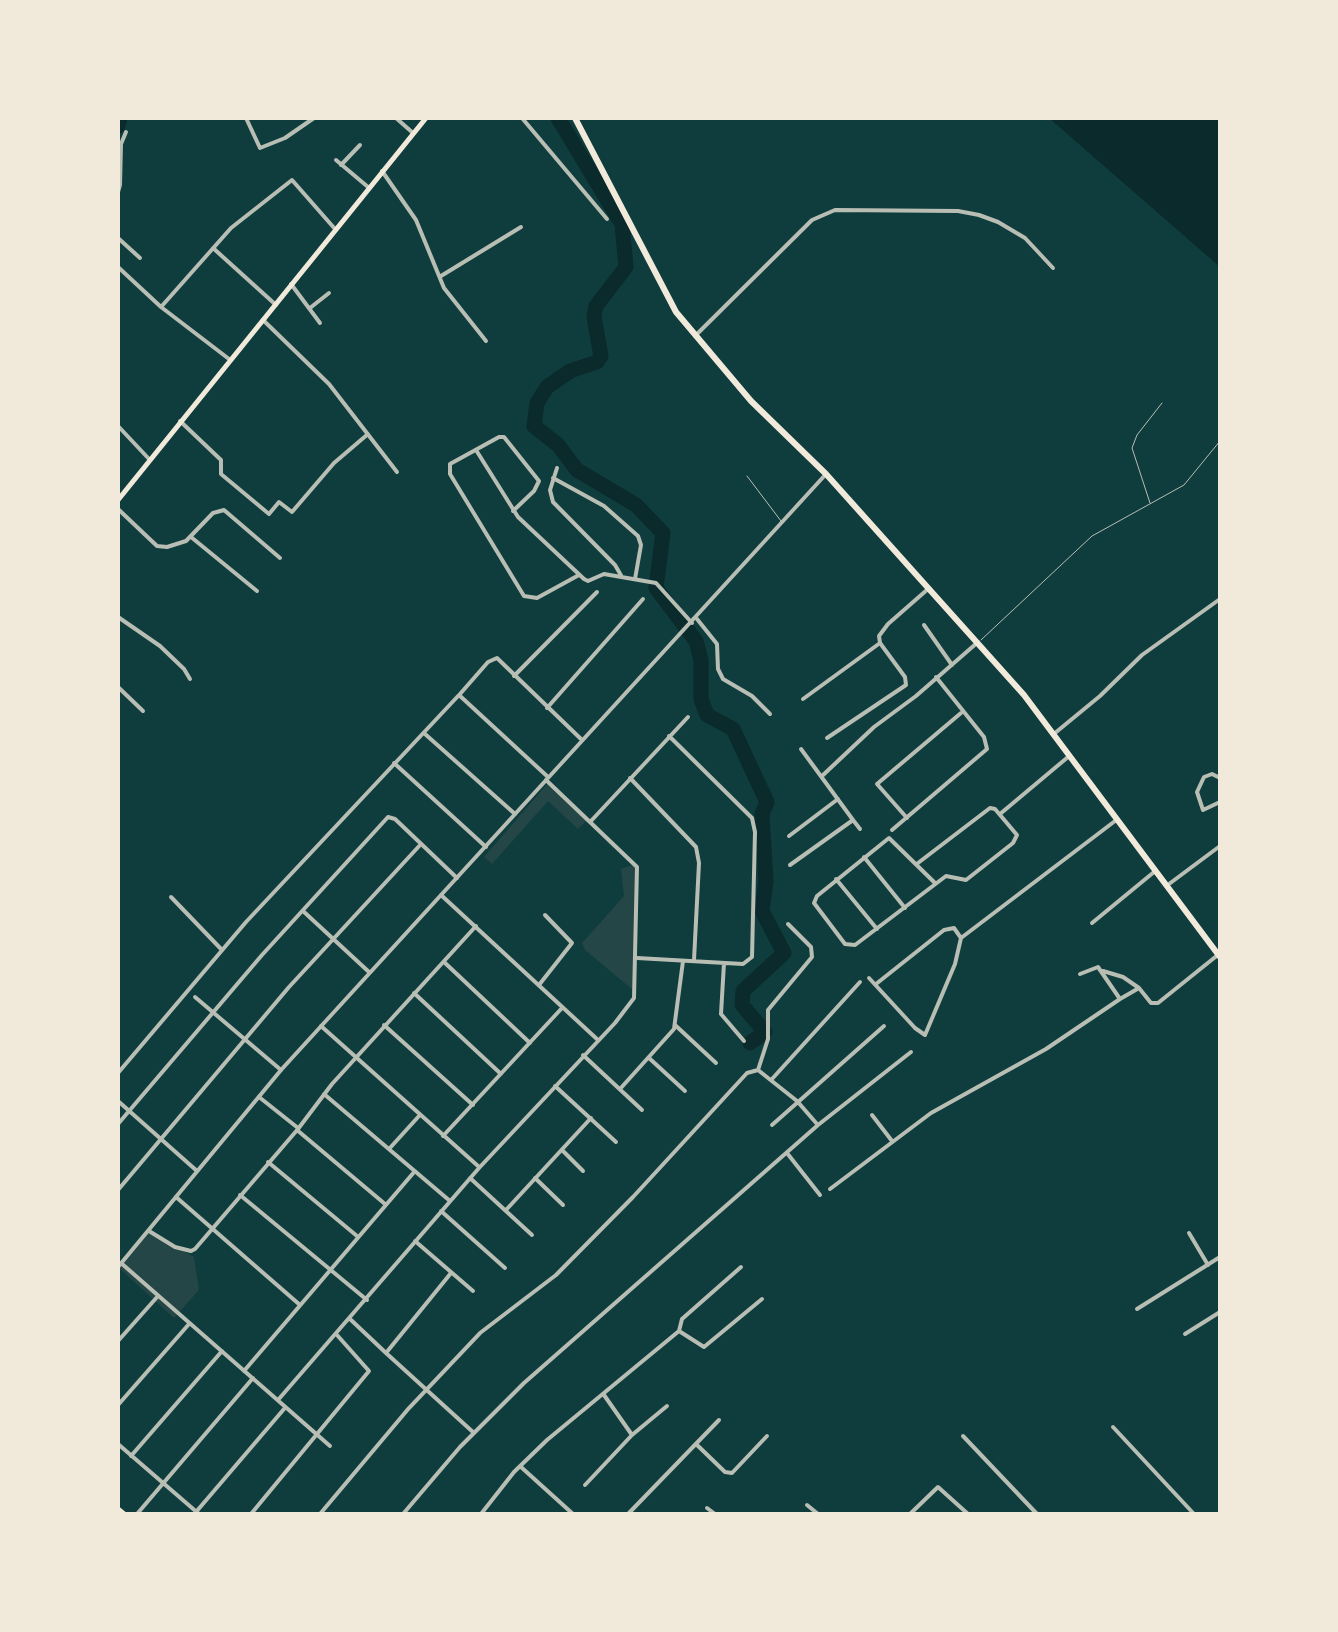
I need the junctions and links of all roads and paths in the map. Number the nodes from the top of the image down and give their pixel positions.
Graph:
1 (246, 118) edge
2 (314, 118) edge
3 (396, 118) edge
4 (426, 118) edge
5 (522, 118) edge
6 (574, 118) edge
7 (126, 132) dead end
8 (413, 134) junction
9 (360, 145) dead end
10 (336, 160) dead end
11 (342, 165) junction
12 (382, 172) junction
13 (368, 188) junction
14 (118, 192) edge
15 (608, 219) dead end
16 (521, 227) dead end
17 (334, 229) junction
18 (118, 238) edge
19 (212, 247) junction
20 (140, 258) dead end
21 (118, 267) edge
22 (1053, 268) dead end
23 (441, 276) junction
24 (291, 284) junction
25 (329, 293) dead end
26 (276, 305) junction
27 (162, 307) junction
28 (310, 308) junction
29 (263, 320) junction
30 (320, 323) dead end
31 (695, 336) junction
32 (486, 341) dead end
33 (229, 359) junction
34 (1162, 403) dead end
35 (180, 421) junction
36 (118, 426) edge
37 (368, 434) junction
38 (1220, 441) edge
39 (476, 450) junction
40 (149, 460) junction
41 (558, 468) dead end
42 (397, 472) dead end
43 (826, 474) junction
44 (747, 476) dead end
45 (553, 478) junction
46 (119, 496) edge
47 (1151, 506) junction
48 (118, 510) edge
49 (513, 511) junction
50 (783, 523) junction
51 (191, 538) junction
52 (280, 558) dead end
53 (579, 575) junction
54 (622, 577) junction
55 (635, 579) junction
56 (930, 588) junction
57 (257, 592) dead end
58 (597, 592) dead end
59 (643, 599) dead end
60 (1220, 599) edge
61 (118, 617) edge
62 (692, 623) junction
63 (924, 626) dead end
64 (978, 642) junction
65 (880, 644) junction
66 (952, 665) junction
67 (514, 676) junction
68 (936, 677) junction
69 (190, 678) dead end
70 (118, 687) edge
71 (459, 695) junction
72 (804, 699) dead end
73 (547, 708) junction
74 (143, 711) dead end
75 (963, 712) junction
76 (770, 714) dead end
77 (688, 717) dead end
78 (424, 732) junction
79 (1055, 733) junction
80 (669, 736) junction
81 (827, 738) dead end
82 (582, 740) junction
83 (801, 749) dead end
84 (1071, 754) junction
85 (394, 762) junction
86 (822, 776) junction
87 (547, 778) junction
88 (630, 778) junction
89 (1220, 778) edge
90 (838, 799) junction
91 (1220, 802) edge
92 (515, 814) junction
93 (1000, 814) junction
94 (907, 818) junction
95 (1119, 818) junction
96 (853, 820) junction
97 (591, 821) junction
98 (860, 830) dead end
99 (892, 830) dead end
100 (788, 836) dead end
101 (422, 844) junction
102 (1220, 846) edge
103 (486, 847) junction
104 (864, 857) junction
105 (918, 863) junction
106 (790, 865) dead end
107 (1158, 868) junction
108 (457, 878) junction
109 (836, 879) junction
110 (935, 883) junction
111 (1169, 884) junction
112 (441, 895) junction
113 (171, 897) dead end
114 (905, 908) junction
115 (302, 910) junction
116 (545, 915) dead end
117 (788, 924) dead end
118 (1092, 924) dead end
119 (476, 926) junction
120 (877, 930) junction
121 (333, 938) junction
122 (961, 938) junction
123 (222, 950) junction
124 (1220, 956) edge
125 (636, 958) junction
126 (694, 961) junction
127 (444, 962) junction
128 (683, 962) junction
129 (724, 963) junction
130 (1101, 970) junction
131 (369, 972) junction
132 (1080, 974) dead end
133 (869, 978) dead end
134 (860, 982) dead end
135 (876, 984) junction
136 (540, 985) junction
137 (1139, 988) junction
138 (414, 993) junction
139 (195, 997) dead end
140 (1120, 999) junction
141 (562, 1008) junction
142 (212, 1012) junction
143 (675, 1024) junction
144 (384, 1025) junction
145 (321, 1026) junction
146 (884, 1026) dead end
147 (244, 1040) junction
148 (598, 1040) junction
149 (744, 1041) dead end
150 (530, 1043) junction
151 (911, 1052) dead end
152 (583, 1055) junction
153 (356, 1057) junction
154 (648, 1058) junction
155 (716, 1063) dead end
156 (281, 1070) junction
157 (758, 1070) junction
158 (118, 1074) edge
159 (501, 1074) junction
160 (772, 1079) junction
161 (556, 1086) junction
162 (620, 1089) junction
163 (684, 1091) dead end
164 (324, 1094) junction
165 (259, 1097) junction
166 (118, 1101) edge
167 (797, 1101) junction
168 (473, 1105) junction
169 (642, 1110) dead end
170 (128, 1112) junction
171 (872, 1115) dead end
172 (419, 1116) junction
173 (591, 1118) junction
174 (118, 1124) edge
175 (772, 1125) dead end
176 (818, 1125) junction
177 (298, 1129) junction
178 (443, 1136) junction
179 (160, 1139) junction
180 (892, 1141) junction
181 (616, 1142) dead end
182 (390, 1150) junction
183 (562, 1150) junction
184 (784, 1155) junction
185 (268, 1162) junction
186 (479, 1168) junction
187 (197, 1171) junction
188 (415, 1171) junction
189 (583, 1171) dead end
190 (470, 1178) junction
191 (535, 1178) junction
192 (830, 1189) dead end
193 (118, 1190) edge
194 (820, 1194) dead end
195 (240, 1195) junction
196 (176, 1197) junction
197 (450, 1201) junction
198 (386, 1205) junction
199 (563, 1205) dead end
200 (506, 1210) junction
201 (441, 1211) junction
202 (148, 1229) junction
203 (212, 1229) junction
204 (532, 1234) dead end
205 (1189, 1234) dead end
206 (358, 1236) junction
207 (414, 1241) junction
208 (1220, 1257) edge
209 (119, 1265) edge
210 (1208, 1265) junction
211 (740, 1267) dead end
212 (505, 1268) dead end
213 (331, 1269) junction
214 (452, 1273) junction
215 (473, 1291) dead end
216 (158, 1296) junction
217 (762, 1299) dead end
218 (367, 1300) junction
219 (302, 1307) junction
220 (1137, 1308) dead end
221 (1220, 1312) edge
222 (350, 1319) junction
223 (189, 1324) junction
224 (679, 1331) junction
225 (336, 1334) junction
226 (1186, 1334) dead end
227 (118, 1341) edge
228 (222, 1351) junction
229 (386, 1352) junction
230 (244, 1371) junction
231 (253, 1378) junction
232 (428, 1389) junction
233 (604, 1395) junction
234 (278, 1400) junction
235 (118, 1405) edge
236 (666, 1406) dead end
237 (285, 1408) junction
238 (718, 1420) dead end
239 (1113, 1427) dead end
240 (474, 1433) junction
241 (318, 1435) junction
242 (632, 1435) junction
243 (767, 1436) dead end
244 (964, 1436) dead end
245 (118, 1444) edge
246 (696, 1444) junction
247 (330, 1446) dead end
248 (131, 1456) junction
249 (520, 1466) junction
250 (164, 1484) junction
251 (585, 1485) dead end
252 (808, 1505) dead end
253 (707, 1508) dead end
254 (118, 1509) edge
255 (197, 1513) edge
256 (633, 1513) edge
257 (124, 1514) edge
258 (136, 1514) edge
259 (251, 1514) edge
260 (320, 1514) edge
261 (403, 1514) edge
262 (481, 1514) edge
263 (573, 1514) edge
264 (715, 1514) edge
265 (818, 1514) edge
266 (910, 1514) edge
267 (968, 1514) edge
268 (1038, 1514) edge
269 (1194, 1514) edge

1 - 2 street
3 - 8 street
4 - 8 main road
5 - 15 street
6 - 31 highway
7 - 14 street
8 - 12 main road
9 - 11 street
10 - 11 street
11 - 13 street
12 - 13 main road
12 - 23 street
13 - 17 main road
16 - 23 street
17 - 19 street
17 - 24 main road
18 - 20 street
19 - 26 street
19 - 27 street
21 - 27 street
22 - 31 street
23 - 32 street
24 - 26 main road
24 - 28 street
25 - 28 street
26 - 29 main road
27 - 33 street
28 - 30 street
29 - 33 main road
29 - 37 street
31 - 43 highway
33 - 35 main road
34 - 47 lane
35 - 37 street
35 - 40 main road
36 - 40 street
37 - 42 street
38 - 47 lane
39 - 49 street
39 - 49 street
39 - 53 street
40 - 46 main road
41 - 45 street
43 - 50 street
43 - 56 highway
44 - 50 lane
45 - 54 street
45 - 55 street
47 - 64 lane
48 - 51 street
49 - 53 street
50 - 62 street
51 - 52 street
51 - 57 street
53 - 54 street
54 - 55 street
55 - 62 street
56 - 64 highway
56 - 65 street
58 - 67 street
59 - 73 street
60 - 79 street
61 - 69 street
62 - 76 street
62 - 82 street
63 - 66 street
64 - 66 street
64 - 79 highway
65 - 72 street
65 - 81 street
66 - 68 street
67 - 71 street
67 - 73 street
68 - 75 street
68 - 86 street
70 - 74 street
71 - 78 street
71 - 87 street
73 - 82 street
75 - 94 street
75 - 94 street
77 - 80 street
78 - 85 street
78 - 92 street
79 - 84 highway
80 - 88 street
80 - 129 street
82 - 87 street
83 - 86 street
84 - 93 street
84 - 95 highway
85 - 103 street
85 - 123 street
86 - 90 street
87 - 92 street
87 - 97 street
88 - 97 street
88 - 126 street
89 - 91 street
90 - 96 street
90 - 100 street
92 - 103 street
93 - 105 street
93 - 110 street
94 - 99 street
95 - 107 highway
95 - 122 street
96 - 98 street
96 - 106 street
97 - 125 street
101 - 108 street
101 - 115 street
101 - 121 street
102 - 111 street
103 - 108 street
104 - 105 street
104 - 109 street
104 - 114 street
105 - 110 street
107 - 111 highway
107 - 118 street
108 - 112 street
109 - 120 street
109 - 120 street
110 - 114 street
111 - 124 highway
112 - 119 street
112 - 131 street
113 - 123 street
114 - 120 street
115 - 121 street
115 - 142 street
116 - 136 street
117 - 157 street
119 - 127 street
119 - 136 street
121 - 131 street
121 - 147 street
122 - 135 street
122 - 135 street
123 - 158 street
124 - 137 street
125 - 128 street
125 - 148 street
126 - 128 street
126 - 129 street
127 - 138 street
127 - 150 street
128 - 143 street
129 - 149 street
130 - 132 street
130 - 137 street
130 - 140 street
131 - 145 street
133 - 135 street
134 - 160 street
136 - 141 street
137 - 140 street
138 - 144 street
138 - 159 street
139 - 142 street
140 - 180 street
141 - 148 street
141 - 150 street
142 - 147 street
142 - 170 street
143 - 154 street
143 - 155 street
144 - 153 street
144 - 168 street
145 - 153 street
145 - 156 street
146 - 167 street
147 - 156 street
147 - 179 street
148 - 152 street
150 - 159 street
151 - 176 street
152 - 161 street
152 - 162 street
153 - 164 street
153 - 172 street
154 - 162 street
154 - 163 street
156 - 165 street
157 - 160 street
157 - 232 street
159 - 168 street
160 - 167 street
161 - 173 street
161 - 186 street
162 - 169 street
164 - 177 street
164 - 182 street
165 - 177 street
165 - 187 street
166 - 170 street
167 - 175 street
167 - 176 street
168 - 178 street
170 - 174 street
170 - 179 street
171 - 180 street
172 - 178 street
172 - 182 street
173 - 181 street
173 - 183 street
176 - 184 street
177 - 185 street
177 - 198 street
178 - 186 street
179 - 187 street
179 - 193 street
180 - 192 street
182 - 188 street
183 - 189 street
183 - 191 street
184 - 194 street
184 - 240 street
185 - 195 street
185 - 206 street
186 - 190 street
187 - 196 street
188 - 197 street
188 - 198 street
190 - 197 street
190 - 200 street
191 - 199 street
191 - 200 street
195 - 203 street
195 - 213 street
196 - 202 street
196 - 203 street
197 - 201 street
198 - 206 street
200 - 204 street
201 - 207 street
201 - 212 street
202 - 203 street
202 - 209 street
203 - 219 street
205 - 210 street
206 - 213 street
207 - 214 street
207 - 218 street
208 - 210 street
209 - 216 street
210 - 220 street
211 - 224 street
213 - 218 street
213 - 219 street
214 - 215 street
214 - 229 street
216 - 223 street
216 - 227 street
217 - 224 street
218 - 222 street
219 - 230 street
221 - 226 street
222 - 225 street
222 - 229 street
223 - 228 street
223 - 235 street
224 - 233 street
225 - 234 street
225 - 241 street
228 - 230 street
228 - 248 street
229 - 232 street
230 - 231 street
231 - 234 street
231 - 250 street
232 - 240 street
232 - 260 street
233 - 242 street
233 - 249 street
234 - 237 street
236 - 242 street
237 - 241 street
237 - 255 street
238 - 246 street
239 - 269 street
240 - 261 street
241 - 247 street
241 - 259 street
242 - 251 street
243 - 246 street
244 - 268 street
245 - 248 street
246 - 256 street
248 - 250 street
249 - 262 street
249 - 263 street
250 - 255 street
250 - 258 street
252 - 265 street
253 - 264 street
254 - 257 main road
266 - 267 street

